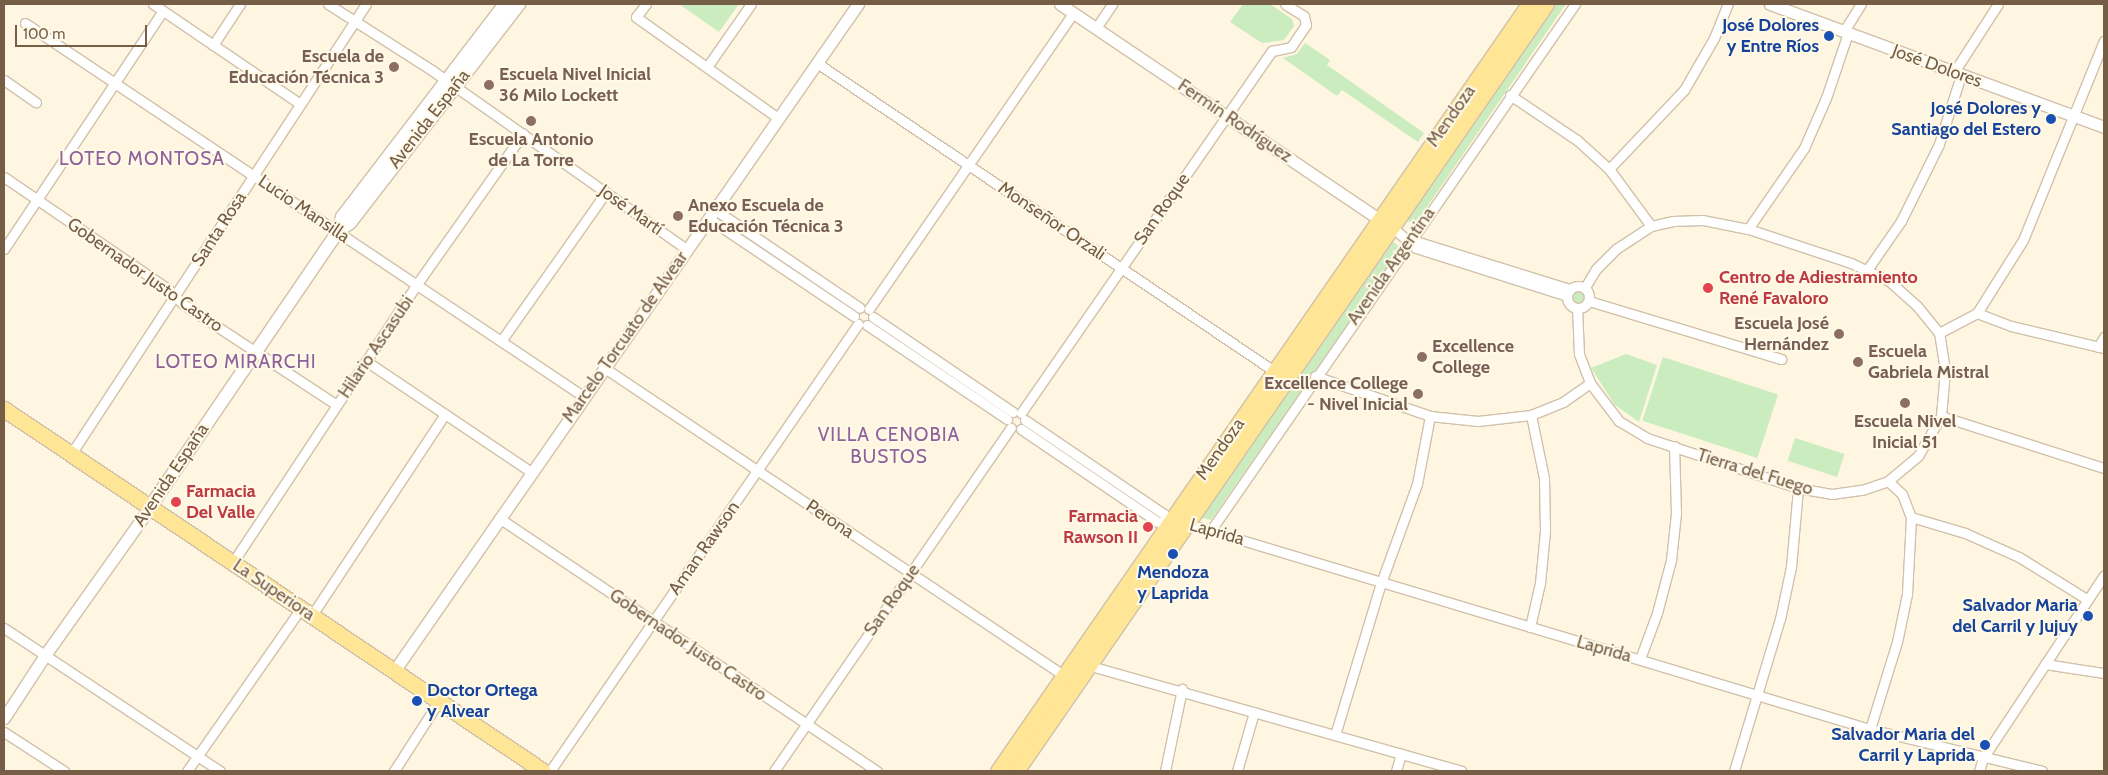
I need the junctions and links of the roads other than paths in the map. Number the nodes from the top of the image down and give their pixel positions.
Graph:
1 (153, 4) edge
2 (240, 4) edge
3 (328, 4) edge
4 (366, 4) edge
5 (505, 4) edge
6 (519, 4) edge
7 (646, 4) edge
8 (751, 4) edge
9 (858, 4) edge
10 (1060, 4) edge
11 (1112, 4) edge
12 (1285, 4) edge
13 (1529, 4) edge
14 (1546, 4) edge
15 (1574, 4) edge
16 (1728, 4) edge
17 (1770, 4) edge
18 (1861, 4) edge
19 (1998, 4) edge
20 (163, 11) junction
21 (1073, 12) junction
22 (355, 21) junction
23 (25, 22) dead end
24 (1096, 28) junction
25 (1846, 32) junction
26 (2104, 41) edge
27 (213, 45) junction
28 (817, 63) junction
29 (707, 67) junction
30 (1958, 73) junction
31 (4, 80) edge
32 (115, 83) junction
33 (450, 83) junction
34 (1510, 94) junction
35 (36, 102) dead end
36 (300, 104) junction
37 (1227, 116) junction
38 (2074, 116) junction
39 (778, 118) junction
40 (2104, 127) edge
41 (523, 134) junction
42 (968, 165) junction
43 (1608, 169) junction
44 (254, 175) junction
45 (4, 177) edge
46 (606, 192) junction
47 (37, 200) junction
48 (711, 213) junction
49 (1386, 223) junction
50 (1651, 226) junction
51 (1748, 229) junction
52 (338, 231) junction
53 (1410, 239) junction
54 (4, 249) edge
55 (686, 249) junction
56 (1121, 268) junction
57 (1867, 270) junction
58 (417, 284) junction
59 (1585, 288) junction
60 (1568, 293) junction
61 (174, 296) junction
62 (1589, 301) junction
63 (1577, 308) junction
64 (867, 311) junction
65 (1977, 313) junction
66 (860, 322) junction
67 (1939, 333) junction
68 (2104, 337) edge
69 (501, 341) junction
70 (2101, 347) edge
71 (254, 352) junction
72 (1781, 359) dead end
73 (366, 361) junction
74 (603, 367) junction
75 (1280, 375) junction
76 (1315, 376) junction
77 (1590, 383) junction
78 (583, 396) junction
79 (337, 405) junction
80 (4, 408) edge
81 (445, 414) junction
82 (1020, 415) junction
83 (1531, 415) junction
84 (1430, 416) junction
85 (1941, 416) junction
86 (1007, 419) junction
87 (1011, 428) junction
88 (1021, 429) junction
89 (1674, 446) junction
90 (71, 454) junction
91 (2104, 468) edge
92 (758, 470) junction
93 (531, 472) junction
94 (1888, 481) junction
95 (1798, 488) junction
96 (150, 507) junction
97 (1911, 517) junction
98 (499, 518) junction
99 (1187, 522) junction
100 (1168, 523) junction
101 (1211, 530) junction
102 (233, 562) junction
103 (911, 573) junction
104 (2104, 575) edge
105 (1381, 583) junction
106 (2088, 600) junction
107 (306, 612) junction
108 (653, 621) junction
109 (1530, 627) junction
110 (4, 628) edge
111 (1088, 640) junction
112 (45, 655) junction
113 (1640, 659) junction
114 (1091, 663) junction
115 (2045, 664) junction
116 (394, 671) junction
117 (2104, 673) edge
118 (1066, 675) junction
119 (1182, 689) junction
120 (1757, 695) junction
121 (439, 701) junction
122 (1254, 712) junction
123 (4, 718) edge
124 (806, 724) junction
125 (1870, 729) junction
126 (4, 732) edge
127 (1335, 736) junction
128 (1401, 754) junction
129 (197, 756) junction
130 (1983, 758) junction
131 (1446, 769) edge
132 (64, 771) edge
133 (187, 771) edge
134 (220, 771) edge
135 (394, 771) edge
136 (543, 771) edge
137 (550, 771) edge
138 (774, 771) edge
139 (877, 771) edge
140 (998, 771) edge
141 (1016, 771) edge
142 (1165, 771) edge
143 (1237, 771) edge
144 (1396, 771) edge
145 (1461, 771) edge
146 (1734, 771) edge
147 (1979, 771) edge
148 (2042, 771) edge

1 - 20 street
2 - 27 street
3 - 22 street, José Martí
4 - 22 street, Santa Rosa
5 - 33 main road, Avenida España
6 - 33 main road, Avenida España
7 - 29 street
8 - 29 street
9 - 28 street, Marcelo Torcuato de Alvear
10 - 21 street, Fermín Rodríguez
11 - 24 street
12 - 37 street, San Roque
13 - 49 main road, Mendoza
14 - 49 main road, Mendoza
15 - 34 street, Avenida Argentina
16 - 43 street
17 - 25 street, José Dolores
18 - 25 street
19 - 30 street
20 - 27 street
20 - 32 street
21 - 24 street, Fermín Rodríguez
21 - 42 street
22 - 33 street, José Martí
22 - 36 street, Santa Rosa
23 - 32 street, Lucio Mansilla
24 - 37 street, Fermín Rodríguez
25 - 30 street, José Dolores
25 - 51 street
26 - 38 street
27 - 36 street
28 - 39 street, Marcelo Torcuato de Alvear
28 - 42 street, Monseñor Orzali
29 - 39 street
30 - 38 street, José Dolores
30 - 57 street
31 - 35 street
32 - 44 street, Lucio Mansilla
32 - 47 street
33 - 41 street, José Martí
33 - 52 main road, Avenida España
34 - 43 street
34 - 53 street, Avenida Argentina
36 - 44 street, Santa Rosa
37 - 49 street, Fermín Rodríguez
37 - 56 street, San Roque
38 - 40 street, José Dolores
38 - 65 street
39 - 48 street, Marcelo Torcuato de Alvear
41 - 46 street, José Martí
41 - 58 street, Hilario Ascasubi
42 - 56 street, Monseñor Orzali
42 - 64 street
43 - 50 street
44 - 52 street, Lucio Mansilla
44 - 61 street, Santa Rosa
45 - 47 street, Gobernador Justo Castro
46 - 55 street, José Martí
46 - 69 street
47 - 54 street
47 - 61 street, Gobernador Justo Castro
48 - 55 street, Marcelo Torcuato de Alvear
48 - 64 street, Laprida
48 - 66 street
49 - 53 street, Fermín Rodríguez
49 - 75 main road, Mendoza
50 - 51 street, Tierra del Fuego
50 - 59 street, Tierra del Fuego
51 - 57 street, Tierra del Fuego
52 - 58 street, Lucio Mansilla
52 - 71 main road, Avenida España
53 - 60 street, Fermín Rodríguez
53 - 76 street, Avenida Argentina
55 - 74 street, Marcelo Torcuato de Alvear
56 - 75 street, Monseñor Orzali
56 - 82 street, San Roque
57 - 67 street, Tierra del Fuego
58 - 69 street, Lucio Mansilla
58 - 73 street, Hilario Ascasubi
59 - 60 street
59 - 62 street
60 - 63 street
61 - 71 street, Gobernador Justo Castro
61 - 90 street, Santa Rosa
62 - 63 street
62 - 72 street
63 - 77 street, Tierra del Fuego
64 - 66 street
64 - 66 street
64 - 82 street, Laprida
65 - 67 street
65 - 70 street
66 - 86 street
66 - 92 street, Aman Rawson
67 - 85 street, Tierra del Fuego
68 - 70 street
69 - 78 street, Lucio Mansilla
71 - 79 street, Gobernador Justo Castro
71 - 96 main road, Avenida España
73 - 79 street, Hilario Ascasubi
73 - 81 street
74 - 78 street, Marcelo Torcuato de Alvear
74 - 92 street, Perona
75 - 99 main road, Mendoza
75 - 100 main road, Mendoza
76 - 84 street
76 - 101 street, Avenida Argentina
77 - 83 street
77 - 89 street, Tierra del Fuego
78 - 93 street, Marcelo Torcuato de Alvear
79 - 102 street, Hilario Ascasubi
80 - 90 main road, La Superiora
81 - 93 street
81 - 107 street
82 - 86 street
82 - 88 street
82 - 100 street, Laprida
83 - 84 street
83 - 109 street
84 - 105 street
85 - 91 street
85 - 94 street, Tierra del Fuego
86 - 87 street
87 - 88 street
87 - 103 street, San Roque
88 - 100 street, Laprida
89 - 95 street, Tierra del Fuego
89 - 113 street
90 - 96 main road, La Superiora
92 - 103 street, Perona
92 - 108 street, Aman Rawson
93 - 98 street, Marcelo Torcuato de Alvear
94 - 95 street, Tierra del Fuego
94 - 97 street
95 - 120 street
96 - 102 main road, La Superiora
96 - 112 street, Avenida España
97 - 106 street
97 - 125 street
98 - 108 street, Gobernador Justo Castro
98 - 116 street, Marcelo Torcuato de Alvear
99 - 100 street, Laprida
99 - 101 street, Laprida
99 - 114 main road, Mendoza
100 - 111 main road, Mendoza
101 - 105 street, Laprida
102 - 107 main road, La Superiora
103 - 118 street, Perona
103 - 124 street, San Roque
104 - 106 street
105 - 109 street, Laprida
105 - 127 street
106 - 115 street
107 - 116 main road, La Superiora
107 - 129 street
108 - 124 street, Gobernador Justo Castro
108 - 137 street, Aman Rawson
109 - 113 street, Laprida
110 - 112 street
111 - 114 street
111 - 118 main road, Mendoza
112 - 123 street, Avenida España
112 - 129 street
113 - 120 street, Laprida
114 - 118 main road, Mendoza
114 - 119 street
115 - 117 street
115 - 130 street
116 - 121 main road, La Superiora
118 - 140 main road, Mendoza
118 - 141 main road, Mendoza
119 - 122 street
119 - 142 street
120 - 125 street, Laprida
120 - 146 street
121 - 135 street
121 - 136 main road, La Superiora
122 - 127 street
122 - 143 street
124 - 138 street, San Roque
124 - 139 street, Gobernador Justo Castro
125 - 130 street, Laprida
126 - 132 street
127 - 128 street
128 - 131 street
128 - 144 street
129 - 133 street
129 - 134 street
130 - 147 street
130 - 148 street, Laprida
131 - 145 street

